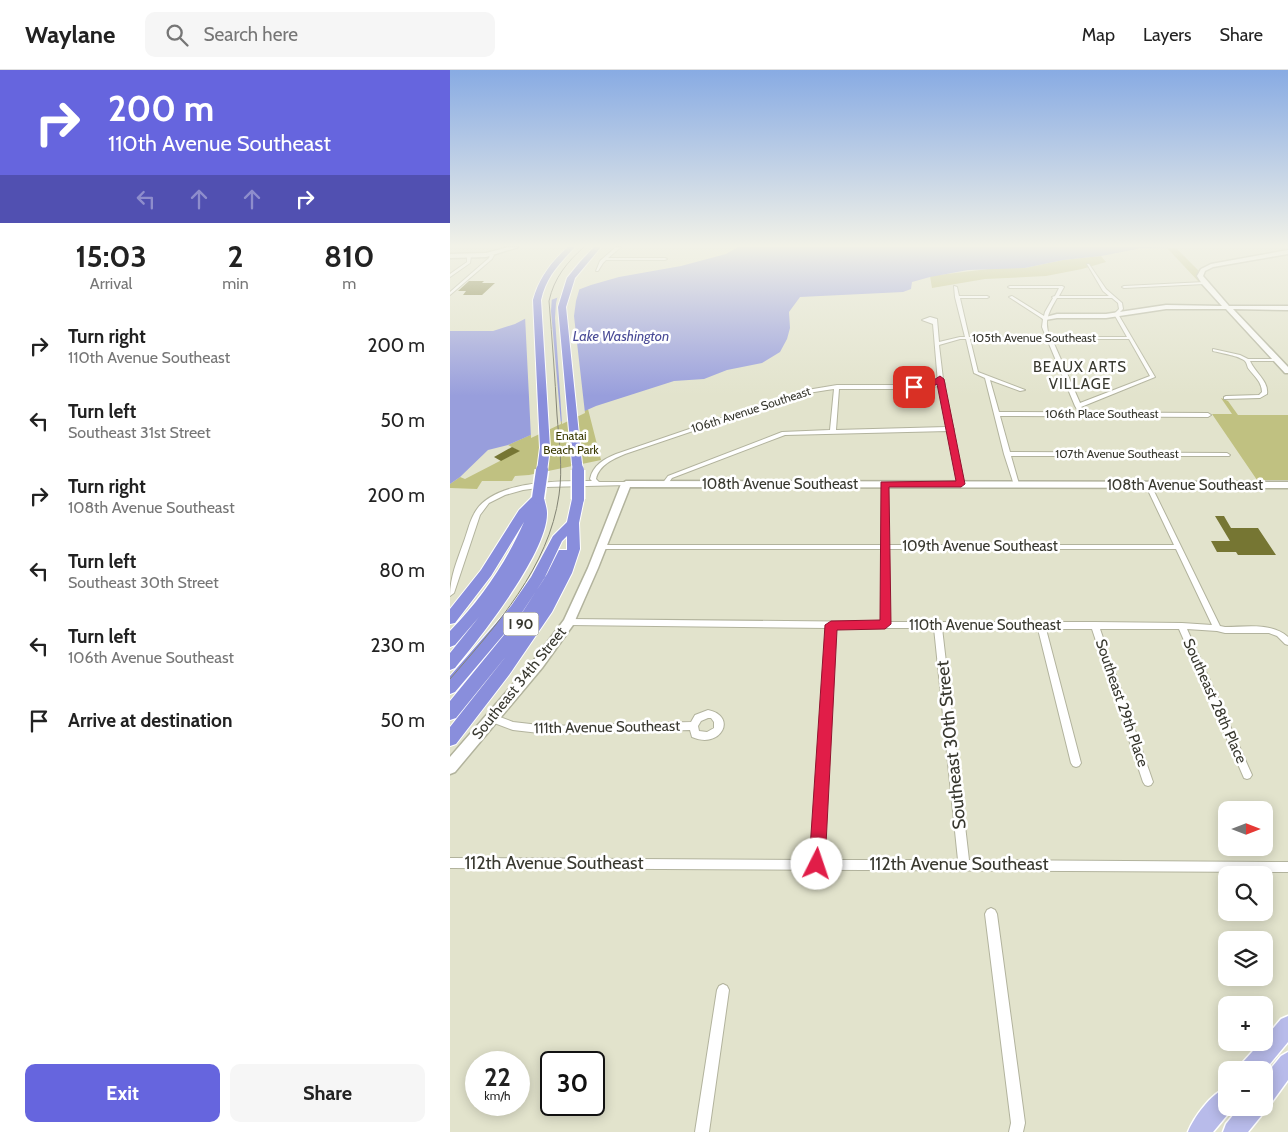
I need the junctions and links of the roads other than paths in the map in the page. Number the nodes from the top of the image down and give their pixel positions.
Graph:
1 (530, 297) edge
2 (564, 297) edge
3 (572, 297) edge
4 (957, 297) joint
5 (986, 297) dead end
6 (1011, 297) dead end
7 (1054, 297) joint
8 (1113, 297) joint
9 (1216, 297) edge
10 (1227, 308) junction
11 (1288, 308) edge
12 (1116, 314) junction
13 (1045, 318) junction
14 (934, 323) dead end
15 (967, 337) junction
16 (1047, 338) junction
17 (1131, 338) junction
18 (565, 343) junction
19 (938, 344) junction
20 (1215, 350) dead end
21 (1247, 360) junction
22 (1278, 360) junction
23 (1288, 371) edge
24 (987, 377) junction
25 (941, 381) junction
26 (837, 387) junction
27 (1022, 390) dead end
28 (1226, 398) dead end
29 (1078, 406) junction
30 (1081, 413) junction
31 (997, 414) junction
32 (1208, 416) dead end
33 (951, 429) junction
34 (833, 431) junction
35 (1007, 454) junction
36 (1227, 454) dead end
37 (598, 484) junction
38 (626, 484) junction
39 (665, 484) junction
40 (884, 484) junction
41 (961, 484) junction
42 (1016, 484) junction
43 (1148, 484) junction
44 (1288, 484) edge
45 (537, 503) junction
46 (573, 523) junction
47 (884, 546) junction
48 (602, 547) junction
49 (1178, 547) junction
50 (450, 593) edge
51 (450, 618) edge
52 (569, 622) junction
53 (885, 624) junction
54 (831, 625) junction
55 (938, 625) junction
56 (1041, 625) junction
57 (1095, 625) junction
58 (1182, 626) junction
59 (1217, 628) junction
60 (450, 640) edge
61 (1288, 642) edge
62 (450, 664) edge
63 (450, 687) edge
64 (450, 713) edge
65 (492, 718) junction
66 (693, 726) dead end
67 (450, 739) edge
68 (1076, 763) dead end
69 (450, 767) edge
70 (1247, 775) dead end
71 (1148, 782) dead end
72 (450, 863) edge
73 (817, 864) junction
74 (964, 864) junction
75 (1288, 867) edge
76 (991, 914) dead end
77 (723, 990) dead end
78 (1288, 1026) edge
79 (1259, 1061) edge
80 (1288, 1063) edge
81 (1273, 1082) edge
82 (1218, 1109) edge
83 (1247, 1116) edge
84 (702, 1132) edge
85 (1016, 1132) edge
86 (1199, 1132) edge
87 (1234, 1132) edge

1 - 45 highway, bridge
2 - 18 highway, I 90
3 - 18 highway
4 - 5 street
4 - 15 street
6 - 13 street
7 - 8 street
7 - 13 street
8 - 12 street
9 - 10 street
10 - 11 street
10 - 12 street
10 - 22 street
12 - 13 street
12 - 17 street
13 - 16 street
14 - 19 street
15 - 16 street, 105th Avenue Southeast
15 - 19 street, 105th Avenue Southeast
15 - 24 street
16 - 17 street, 105th Avenue Southeast
16 - 29 street
17 - 29 street
18 - 46 highway, I 90, bridge
19 - 25 street
20 - 21 street
21 - 22 street
21 - 28 street
22 - 23 street
24 - 27 street
24 - 31 street
25 - 26 street, 106th Avenue Southeast
25 - 33 street
26 - 34 street
26 - 37 street, 106th Avenue Southeast
29 - 30 street
30 - 31 street, 106th Place Southeast
30 - 32 street, 106th Place Southeast
31 - 35 street
33 - 34 street
33 - 41 street
34 - 39 street
35 - 36 street, 107th Avenue Southeast
35 - 42 street
37 - 38 street, 108th Avenue Southeast
37 - 50 street, 108th Avenue Southeast
38 - 39 street, 108th Avenue Southeast
38 - 48 street, Southeast 34th Street
39 - 40 street, 108th Avenue Southeast
40 - 41 street, 108th Avenue Southeast
40 - 47 street
41 - 42 street, 108th Avenue Southeast
42 - 43 street, 108th Avenue Southeast
43 - 44 street, 108th Avenue Southeast
43 - 49 street
45 - 51 highway
45 - 60 highway
45 - 62 highway
46 - 63 highway
46 - 64 highway, I 90
46 - 67 highway
47 - 48 street, 109th Avenue Southeast
47 - 49 street, 109th Avenue Southeast
47 - 53 street
48 - 52 street, Southeast 34th Street
49 - 59 street
52 - 54 street, 110th Avenue Southeast
52 - 65 street, Southeast 34th Street
53 - 54 street, 110th Avenue Southeast
53 - 55 street, 110th Avenue Southeast
54 - 73 street
55 - 56 street, 110th Avenue Southeast
55 - 74 street, Southeast 30th Street
56 - 57 street, 110th Avenue Southeast
56 - 68 street
57 - 58 street, 110th Avenue Southeast
57 - 71 street, Southeast 29th Place
58 - 59 street, 110th Avenue Southeast
58 - 70 street, Southeast 28th Place
59 - 61 street, 110th Avenue Southeast
65 - 66 street, 111th Avenue Southeast
65 - 69 street, Southeast 34th Street
72 - 73 street, 112th Avenue Southeast
73 - 74 street, 112th Avenue Southeast
74 - 75 street, 112th Avenue Southeast
76 - 85 street
77 - 84 street
78 - 79 main road
80 - 81 main road
82 - 86 main road
83 - 87 main road

